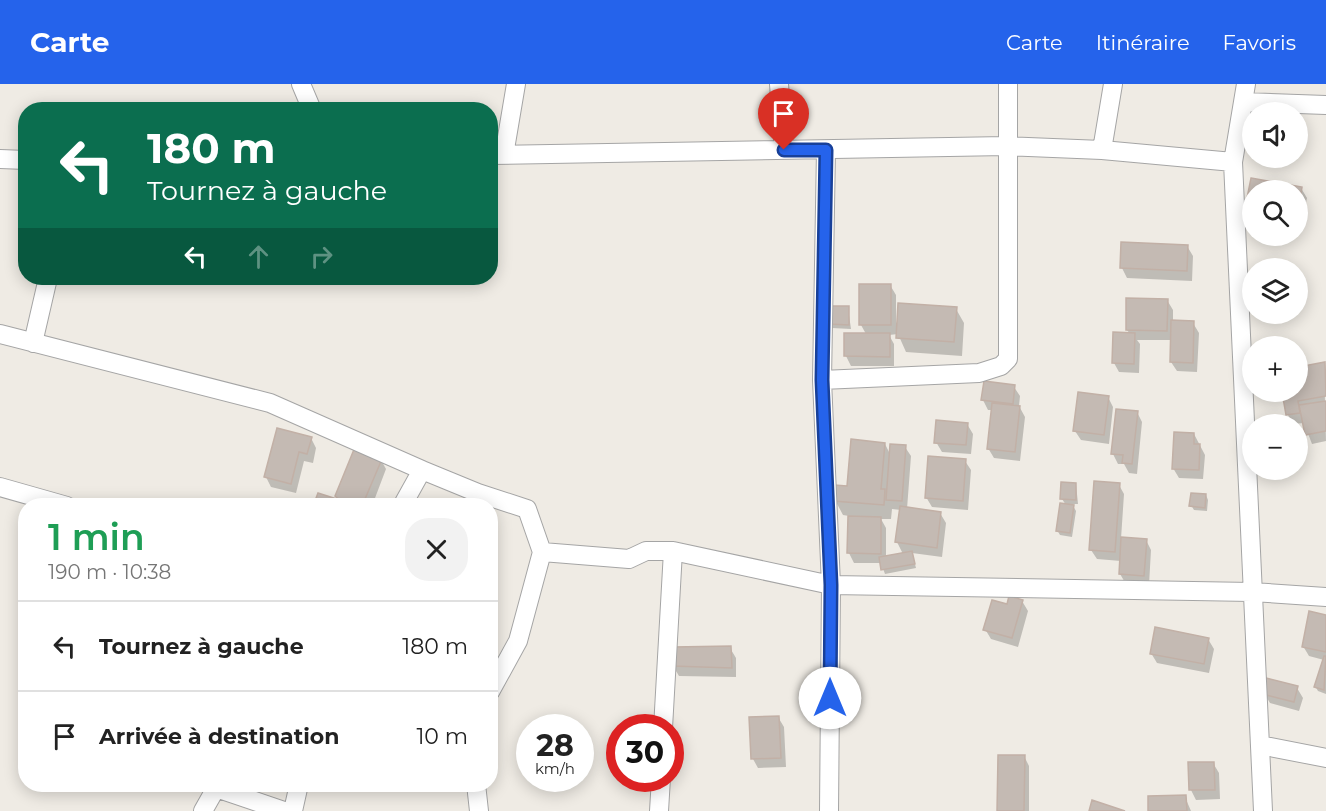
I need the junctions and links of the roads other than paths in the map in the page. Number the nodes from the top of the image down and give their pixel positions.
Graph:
1 (301, 84) edge
2 (516, 84) edge
3 (779, 84) edge
4 (1008, 84) edge
5 (1113, 84) edge
6 (1244, 93) edge
7 (309, 102) edge
8 (1326, 105) edge
9 (1006, 146) junction
10 (784, 150) junction
11 (826, 150) junction
12 (1102, 150) junction
13 (498, 151) edge
14 (498, 155) edge
15 (0, 159) edge
16 (18, 160) edge
17 (1233, 162) junction
18 (46, 285) edge
19 (0, 334) edge
20 (33, 343) junction
21 (822, 380) junction
22 (422, 470) junction
23 (0, 487) edge
24 (39, 498) edge
25 (406, 498) edge
26 (493, 498) edge
27 (498, 500) edge
28 (673, 551) junction
29 (542, 552) junction
30 (831, 585) junction
31 (1252, 592) junction
32 (1326, 597) edge
33 (498, 677) edge
34 (664, 714) edge
35 (1260, 745) junction
36 (1326, 758) edge
37 (214, 792) edge
38 (228, 792) edge
39 (297, 792) edge
40 (477, 792) edge
41 (660, 792) edge
42 (203, 811) edge
43 (284, 811) edge
44 (293, 811) edge
45 (479, 811) edge
46 (659, 811) edge
47 (829, 811) edge
48 (1263, 811) edge

1 - 7 street
2 - 13 street
3 - 10 street
4 - 9 street
5 - 12 street
6 - 8 street
6 - 17 street
9 - 11 street
9 - 12 street
9 - 21 street
10 - 11 street
10 - 14 street
11 - 21 street
12 - 17 street
15 - 16 street
17 - 31 street
18 - 20 street
19 - 20 street
20 - 22 street
21 - 30 street
22 - 25 street
22 - 26 street
23 - 24 street
27 - 29 street
28 - 29 street
28 - 30 street
28 - 34 street
29 - 33 street
30 - 31 street
30 - 47 street
31 - 32 street
31 - 35 street
35 - 36 street
35 - 48 street
37 - 42 street
38 - 43 street
39 - 44 street
40 - 45 street
41 - 46 street

